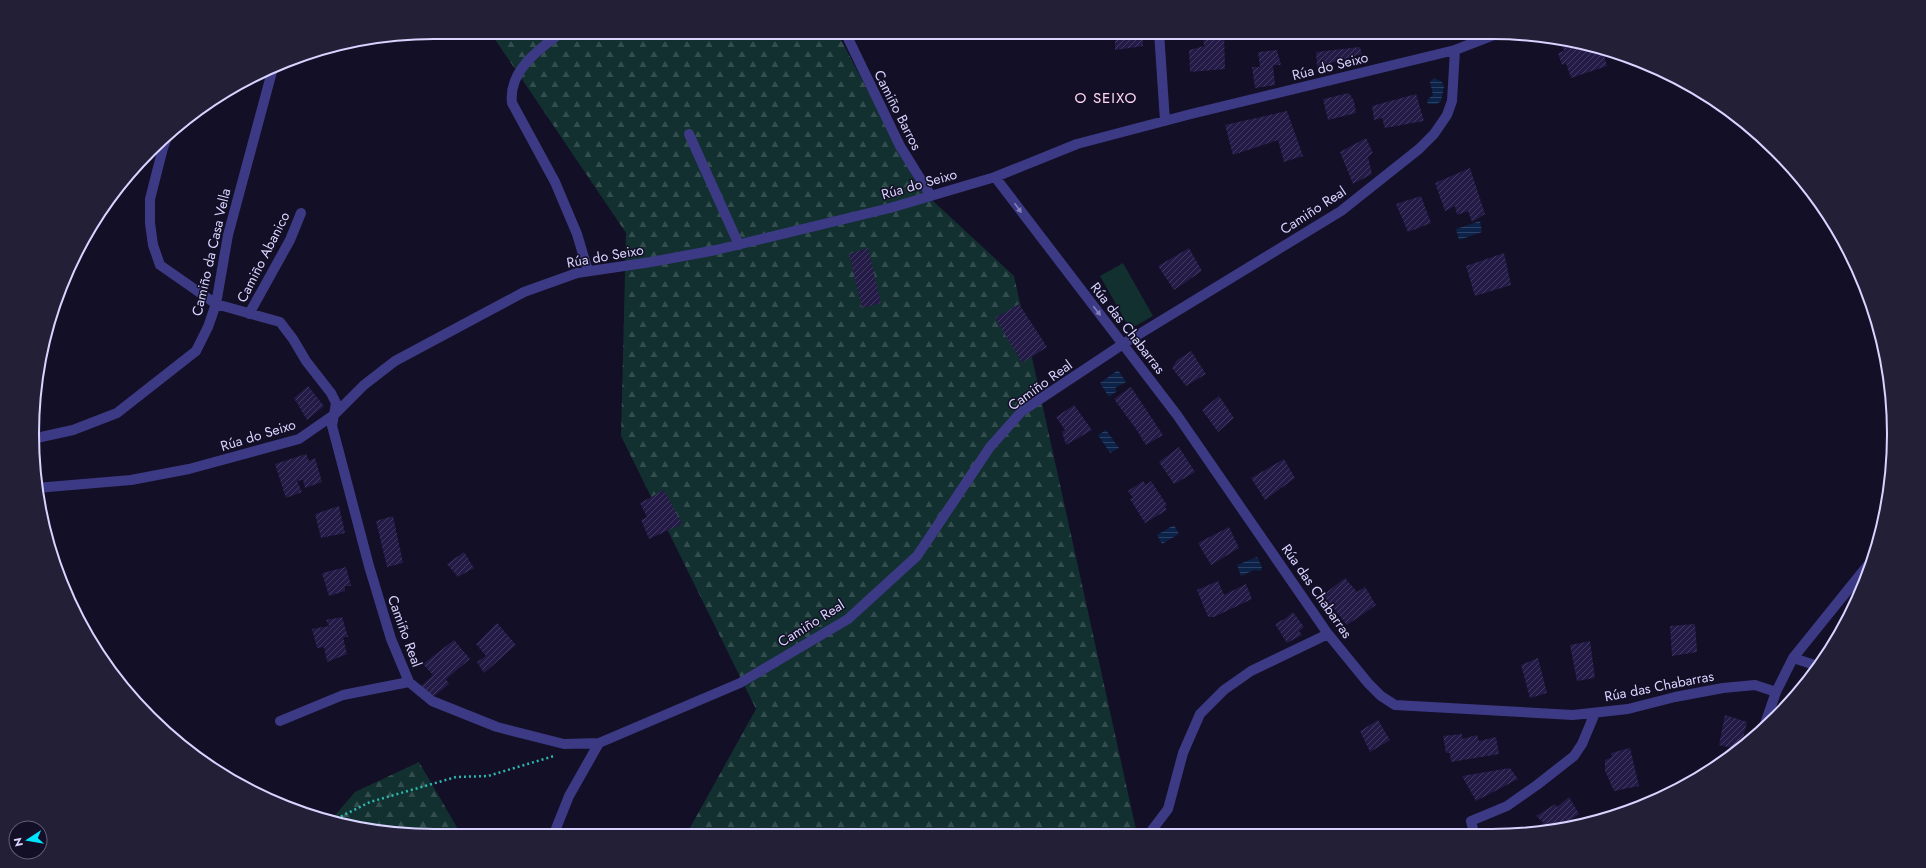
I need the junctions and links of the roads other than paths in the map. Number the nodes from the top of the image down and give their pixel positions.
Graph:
1 (553, 39) edge
2 (848, 39) edge
3 (1159, 39) edge
4 (1483, 39) edge
5 (1455, 50) junction
6 (271, 74) edge
7 (1165, 121) junction
8 (689, 134) dead end
9 (162, 148) edge
10 (995, 177) junction
11 (931, 196) junction
12 (302, 213) dead end
13 (739, 245) junction
14 (588, 271) junction
15 (216, 304) junction
16 (249, 314) junction
17 (1123, 344) junction
18 (335, 414) junction
19 (39, 437) edge
20 (42, 487) edge
21 (1861, 573) edge
22 (1328, 634) junction
23 (1793, 658) junction
24 (1812, 664) edge
25 (409, 682) junction
26 (1776, 692) junction
27 (1595, 713) junction
28 (1768, 716) edge
29 (280, 720) dead end
30 (599, 744) junction
31 (556, 829) edge
32 (1153, 829) edge
33 (1473, 829) edge

1 - 14 street
2 - 11 street, Camiño Barros
3 - 7 street
4 - 5 street, Rúa do Seixo
5 - 7 street, Rúa do Seixo
5 - 17 street, Camiño Real
6 - 15 street, Camiño da Casa Vella
7 - 10 street, Rúa do Seixo
8 - 13 street
9 - 15 street, Camiño Abanico
10 - 11 street, Rúa do Seixo
10 -> 17 street, Rúa das Chabarras
11 - 13 street, Rúa do Seixo
12 - 16 street, Camiño Abanico
13 - 14 street, Rúa do Seixo
14 - 18 street, Rúa do Seixo
15 - 16 street, Camiño Abanico
15 - 19 street, Camiño da Casa Vella
16 - 18 street, Camiño Abanico
17 - 22 street, Rúa das Chabarras
17 - 30 street, Camiño Real
18 - 20 street, Rúa do Seixo
18 - 25 street, Camiño Real
21 - 23 street
22 - 27 street, Rúa das Chabarras
22 - 32 street
23 - 24 street
23 - 26 street
25 - 29 street
25 - 30 street, Camiño Real
26 - 27 street, Rúa das Chabarras
26 - 28 street
27 - 33 street
30 - 31 street

